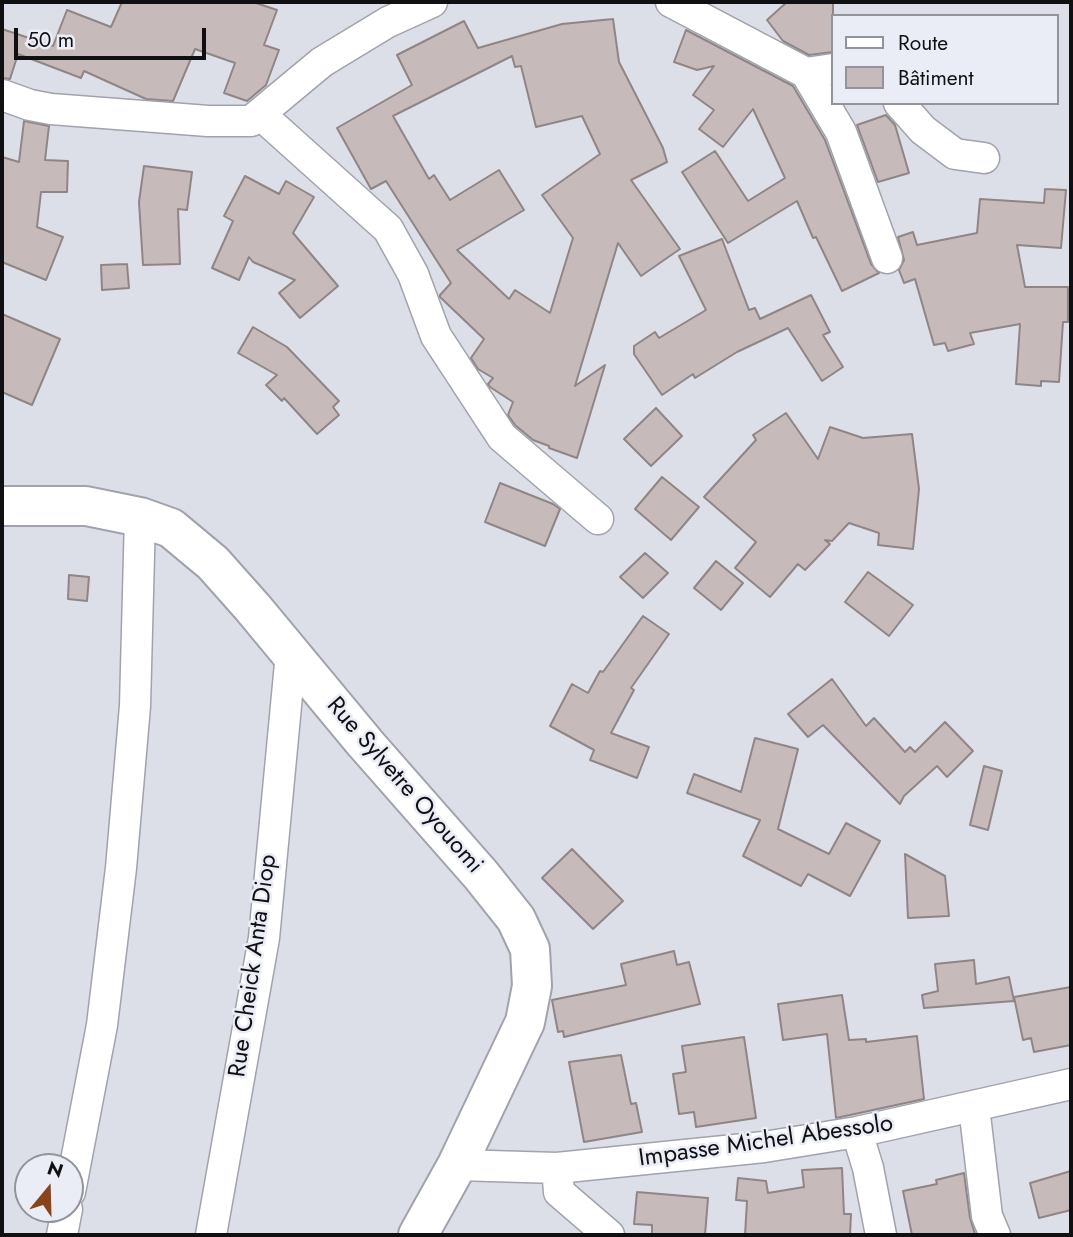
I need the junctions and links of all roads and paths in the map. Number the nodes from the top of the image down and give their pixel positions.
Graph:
1 (432, 2) edge
2 (671, 2) edge
3 (820, 71) edge
4 (2, 95) edge
5 (902, 105) edge
6 (261, 115) junction
7 (984, 158) dead end
8 (887, 258) dead end
9 (2, 506) edge
10 (140, 517) junction
11 (598, 519) dead end
12 (291, 653) junction
13 (1071, 1084) edge
14 (974, 1107) junction
15 (857, 1132) junction
16 (77, 1153) edge
17 (457, 1166) junction
18 (557, 1168) junction
19 (211, 1235) edge
20 (418, 1235) edge
21 (609, 1235) edge
22 (881, 1235) edge
23 (995, 1235) edge

1 - 6 street
2 - 3 street
3 - 8 street
4 - 6 street
5 - 7 street
6 - 11 street
9 - 10 street, Rue Sylvetre Oyouomi
10 - 12 street, Rue Sylvetre Oyouomi
10 - 16 street
12 - 17 street, Rue Sylvetre Oyouomi
12 - 19 street, Rue Cheick Anta Diop
13 - 14 street, Impasse Michel Abessolo
14 - 15 street, Impasse Michel Abessolo
14 - 23 street
15 - 18 street, Impasse Michel Abessolo
15 - 22 street
17 - 18 street, Impasse Michel Abessolo
17 - 20 street, Rue Sylvetre Oyouomi
18 - 21 street

